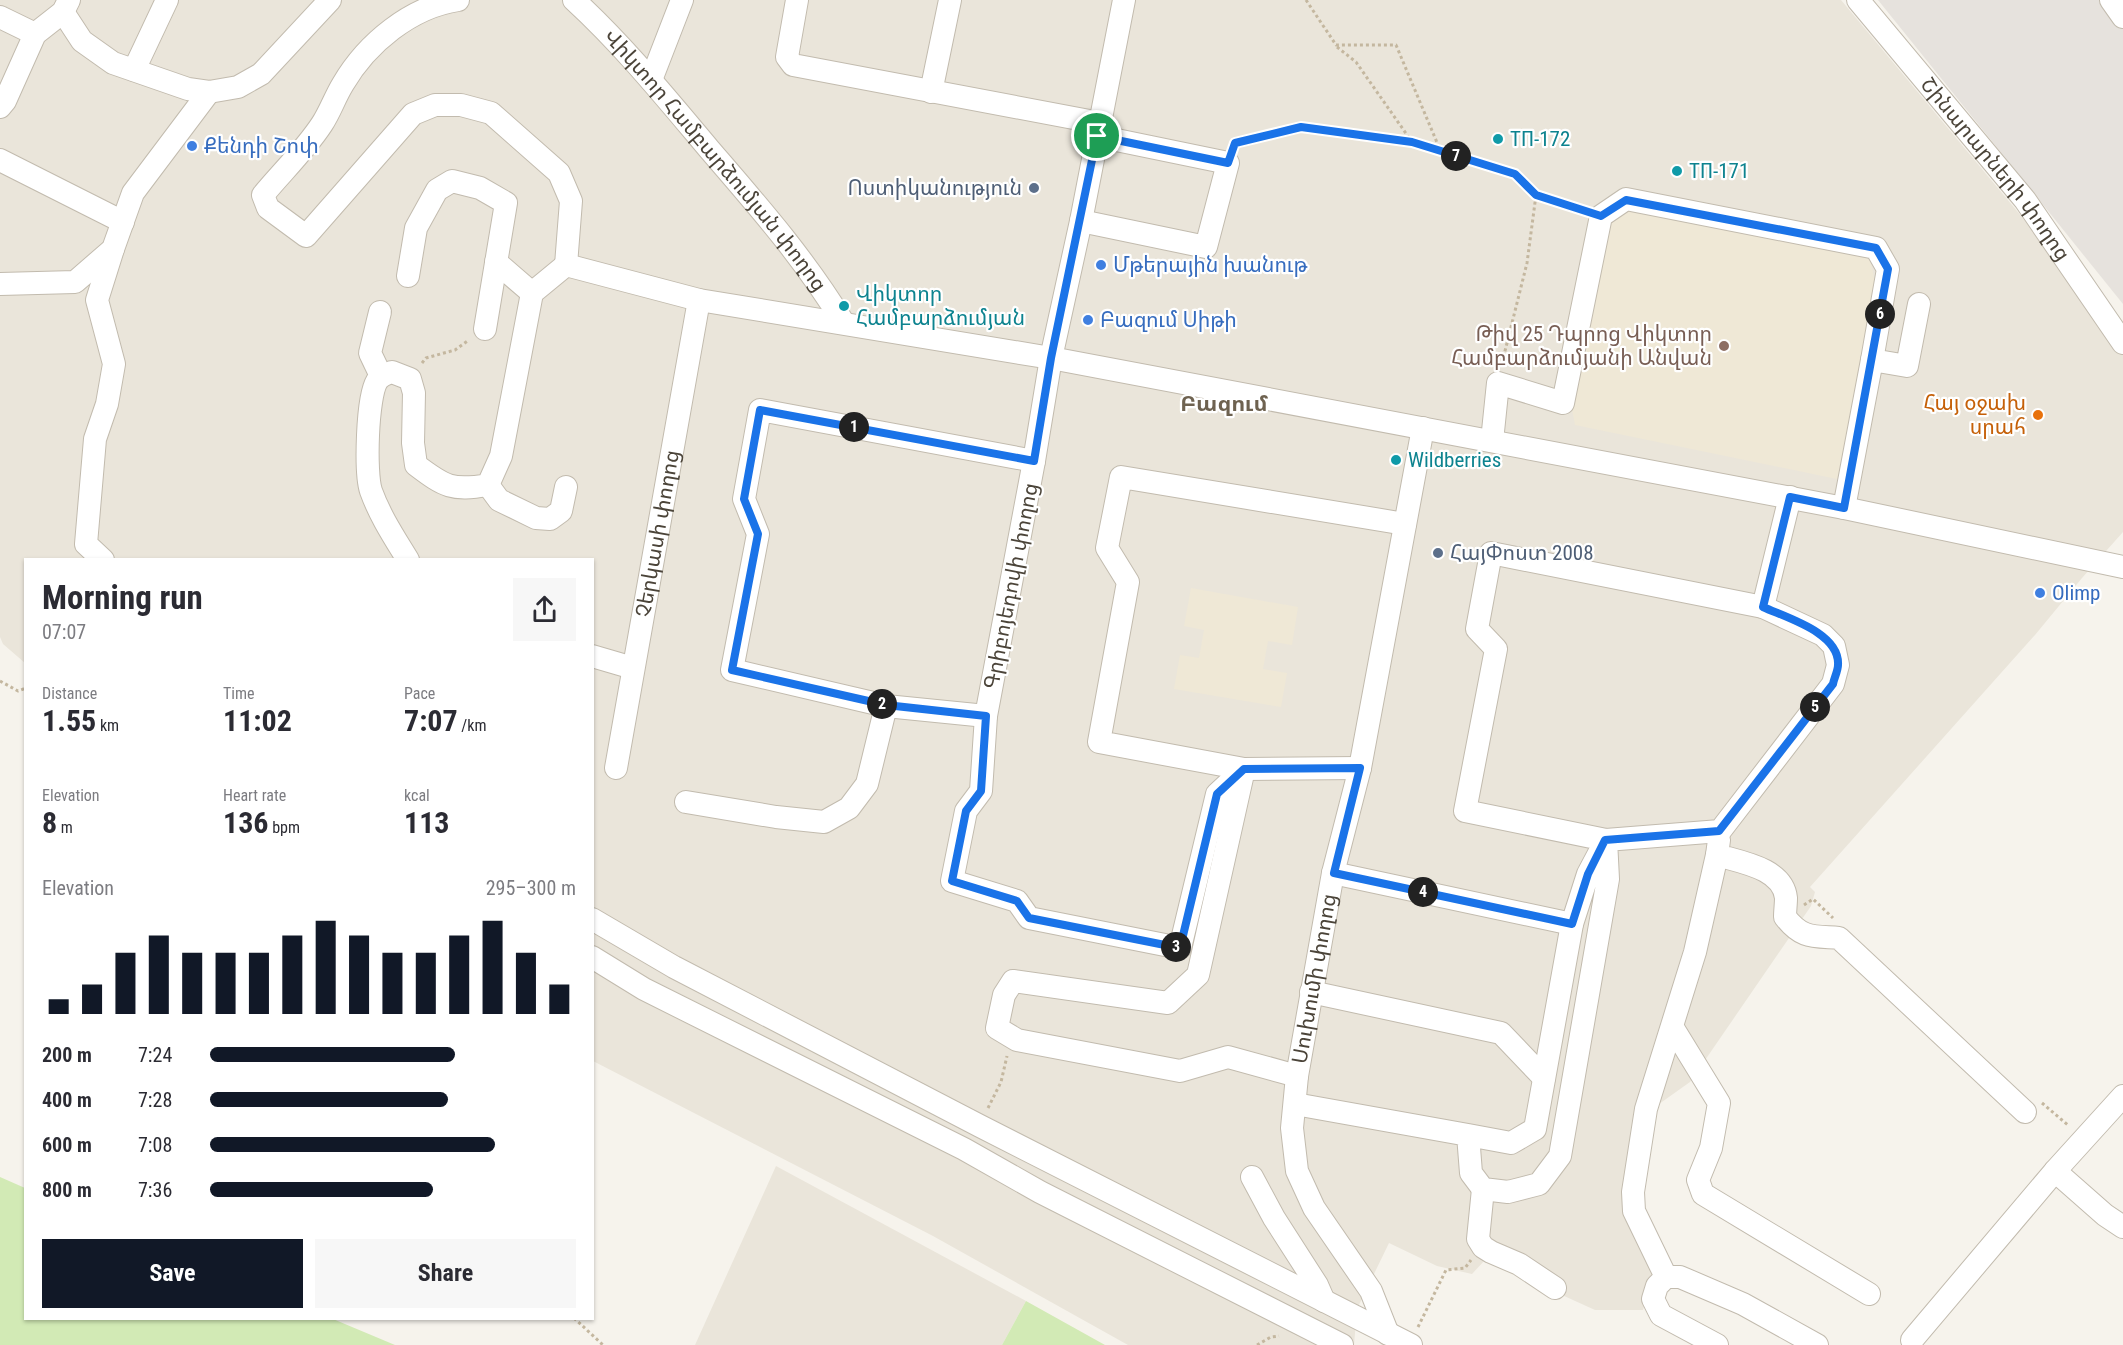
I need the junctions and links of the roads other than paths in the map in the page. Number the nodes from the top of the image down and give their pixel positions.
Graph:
1 (167, 0) edge
2 (330, 0) edge
3 (458, 0) edge
4 (574, 0) edge
5 (682, 0) edge
6 (797, 0) edge
7 (950, 0) edge
8 (1124, 0) edge
9 (1858, 0) edge
10 (2111, 0) edge
11 (66, 6) edge
12 (0, 17) edge
13 (2123, 17) edge
14 (35, 34) junction
15 (134, 70) junction
16 (651, 80) junction
17 (209, 92) junction
18 (931, 92) junction
19 (0, 107) edge
20 (1098, 130) junction
21 (0, 160) edge
22 (1081, 220) junction
23 (123, 222) junction
24 (113, 249) junction
25 (496, 262) junction
26 (566, 265) junction
27 (408, 276) dead end
28 (0, 284) edge
29 (532, 293) junction
30 (699, 300) junction
31 (1919, 304) dead end
32 (380, 312) dead end
33 (843, 322) junction
34 (485, 329) road end
35 (2123, 343) edge
36 (1051, 358) junction
37 (1872, 360) junction
38 (381, 376) junction
39 (1423, 428) junction
40 (1492, 441) junction
41 (1034, 461) junction
42 (488, 485) junction
43 (566, 487) dead end
44 (1790, 497) junction
45 (1844, 508) junction
46 (1405, 524) junction
47 (101, 558) edge
48 (407, 558) edge
49 (2123, 567) edge
50 (1763, 607) junction
51 (594, 657) edge
52 (633, 668) junction
53 (886, 705) junction
54 (986, 716) junction
55 (616, 768) dead end
56 (1360, 768) junction
57 (1244, 769) junction
58 (686, 802) dead end
59 (1719, 831) junction
60 (1605, 840) junction
61 (1717, 855) junction
62 (1334, 873) junction
63 (594, 920) edge
64 (1572, 924) junction
65 (594, 958) edge
66 (1311, 992) junction
67 (1673, 1028) junction
68 (1297, 1076) junction
69 (1544, 1078) junction
70 (2123, 1096) edge
71 (1295, 1104) junction
72 (2025, 1112) dead end
73 (1468, 1134) junction
74 (2055, 1172) junction
75 (1252, 1177) dead end
76 (1483, 1189) junction
77 (2123, 1227) edge
78 (1666, 1277) junction
79 (1555, 1288) dead end
80 (1869, 1294) dead end
81 (1324, 1301) junction
82 (1388, 1334) junction
83 (1912, 1340) dead end
84 (1342, 1345) edge
85 (1410, 1345) edge
86 (1718, 1345) edge
87 (1817, 1345) edge

1 - 15 street
2 - 17 street
3 - 26 street
4 - 16 street, Վիկտոր Համբարձումյան փողոց
5 - 16 street
6 - 18 street
7 - 18 street
8 - 20 street, Գրիբոյեդովի փողոց
9 - 35 street, Շինարարների փողոց
10 - 13 street
11 - 14 street
11 - 15 street
12 - 14 street
14 - 19 street
15 - 17 street
16 - 33 street, Վիկտոր Համբարձումյան փողոց
17 - 23 street
18 - 20 street
20 - 22 street, Գրիբոյեդովի փողոց
20 - 22 street
21 - 23 street
22 - 36 street, Գրիբոյեդովի փողոց
23 - 24 street
24 - 28 street
24 - 47 street
25 - 27 street
25 - 29 street
25 - 34 street
26 - 29 street
26 - 30 street
29 - 42 street
30 - 33 street
30 - 52 street, Չերկասի փողոց
31 - 37 street
32 - 38 street
33 - 36 street
36 - 39 street
36 - 41 street, Գրիբոյեդովի փողոց
37 - 40 street
37 - 45 street
38 - 42 street
38 - 48 street
39 - 40 street
39 - 46 street, Սուխումի փողոց
40 - 44 street
41 - 53 street
41 - 54 street, Գրիբոյեդովի փողոց
42 - 43 street
44 - 45 street
44 - 50 street
45 - 49 street
46 - 56 street, Սուխումի փողոց
46 - 57 street
50 - 59 street
50 - 60 street
51 - 52 street
52 - 55 street, Չերկասի փողոց
53 - 54 street
53 - 58 street
54 - 57 street, Գրիբոյեդովի փողոց
56 - 57 street
56 - 62 street, Սուխումի փողոց
57 - 68 street
59 - 60 street
59 - 61 street
60 - 64 street
60 - 76 street
61 - 67 street
61 - 72 street
62 - 64 street
62 - 66 street, Սուխումի փողոց
63 - 81 street
64 - 69 street
65 - 84 street
66 - 68 street, Սուխումի փողոց
66 - 69 street
67 - 78 street
67 - 80 street
68 - 71 street, Սուխումի փողոց
69 - 73 street
70 - 74 street
71 - 73 street
71 - 82 street, Սուխումի փողոց
73 - 76 street
74 - 77 street
74 - 83 street
75 - 81 street
76 - 79 street
78 - 86 street
78 - 87 street
81 - 82 street
82 - 85 street

